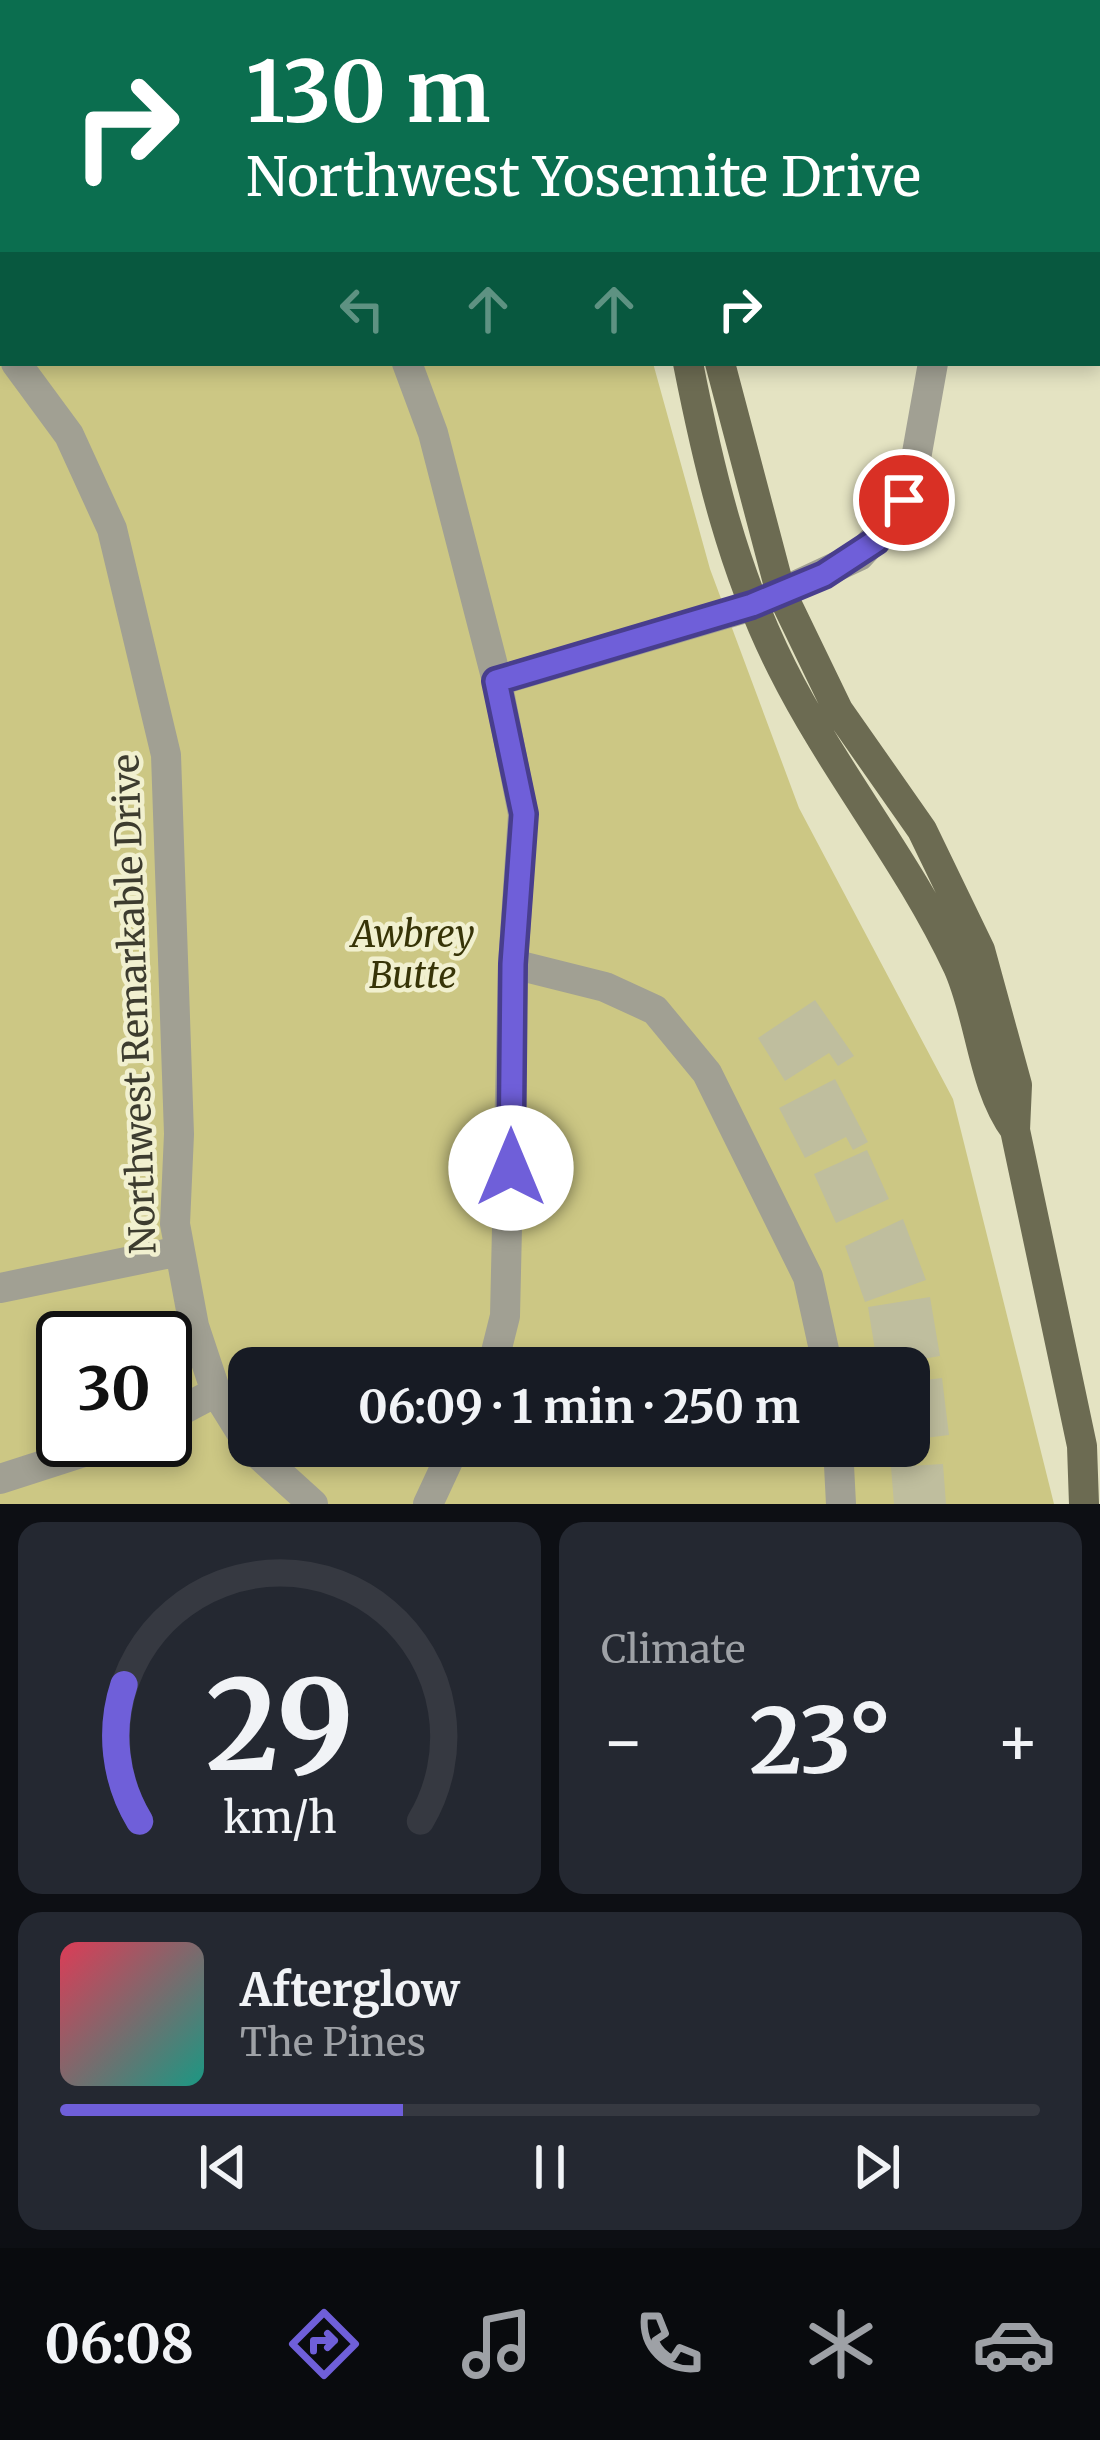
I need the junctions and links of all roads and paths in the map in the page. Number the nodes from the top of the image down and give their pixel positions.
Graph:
1 (18, 366) edge
2 (407, 366) edge
3 (689, 366) edge
4 (721, 366) edge
5 (932, 366) edge
6 (780, 590) junction
7 (752, 605) junction
8 (496, 681) junction
9 (513, 964) junction
10 (1015, 1130) junction
11 (181, 1251) junction
12 (0, 1288) edge
13 (497, 1347) edge
14 (823, 1347) edge
15 (216, 1392) junction
16 (192, 1405) edge
17 (228, 1412) edge
18 (1091, 1444) edge
19 (54, 1467) edge
20 (272, 1467) edge
21 (445, 1467) edge
22 (839, 1467) edge
23 (2, 1488) edge
24 (313, 1504) edge
25 (428, 1504) edge
26 (841, 1504) edge
27 (1084, 1504) edge

1 - 11 street, Northwest Remarkable Drive
2 - 8 street
3 - 7 main road
4 - 6 main road
5 - 6 street
6 - 7 street
6 - 10 main road
7 - 8 street
7 - 10 main road
8 - 9 street
9 - 13 street
9 - 14 street
10 - 18 main road
11 - 12 street
11 - 15 street, Northwest Remarkable Drive
15 - 16 street
15 - 17 street, Northwest Remarkable Drive
18 - 27 main road
19 - 23 street
20 - 24 street, Northwest Remarkable Drive
21 - 25 street
22 - 26 street

